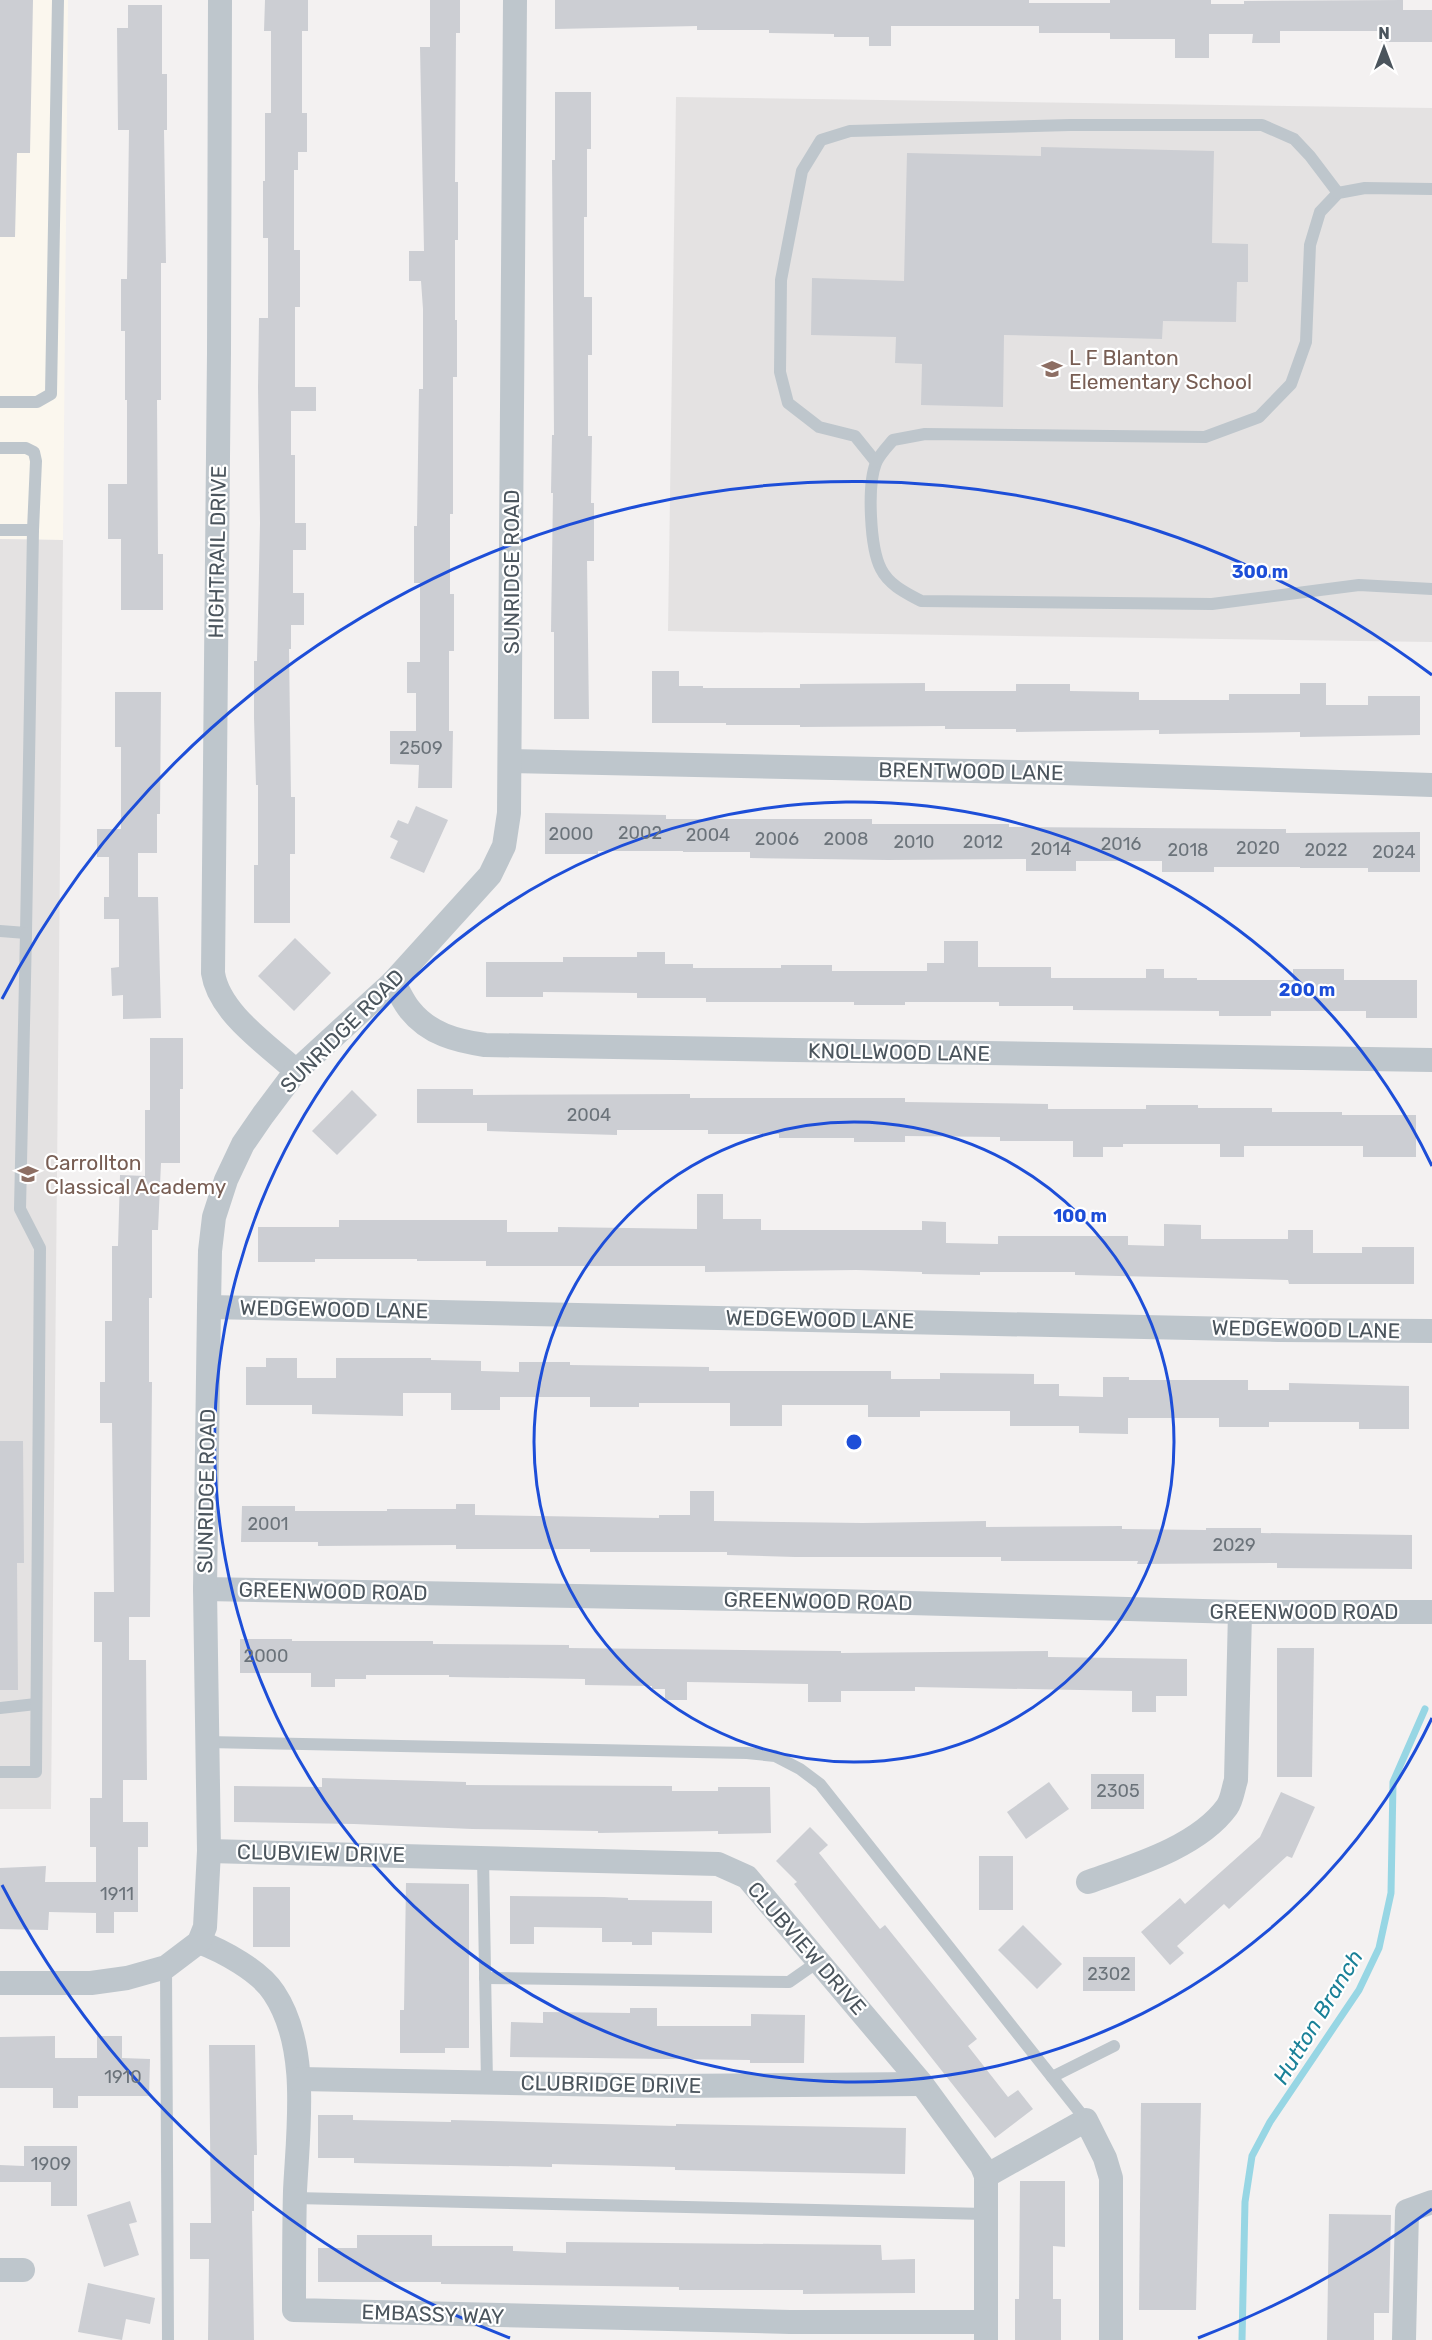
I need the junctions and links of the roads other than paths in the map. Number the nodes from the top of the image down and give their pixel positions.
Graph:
1 (58, 0) edge
2 (220, 0) edge
3 (515, 0) edge
4 (1432, 189) edge
5 (1338, 193) junction
6 (0, 402) edge
7 (0, 448) edge
8 (876, 462) junction
9 (0, 530) edge
10 (33, 530) junction
11 (1432, 589) edge
12 (510, 762) junction
13 (1432, 785) edge
14 (0, 931) edge
15 (26, 933) junction
16 (393, 982) junction
17 (1432, 1060) edge
18 (296, 1071) junction
19 (209, 1307) junction
20 (1432, 1331) edge
21 (205, 1589) junction
22 (1240, 1611) junction
23 (1432, 1611) edge
24 (36, 1704) junction
25 (0, 1708) edge
26 (207, 1743) junction
27 (0, 1772) edge
28 (209, 1851) junction
29 (483, 1857) junction
30 (1088, 1882) dead end
31 (199, 1942) junction
32 (819, 1961) junction
33 (166, 1967) junction
34 (485, 1978) junction
35 (0, 1983) edge
36 (1114, 2046) dead end
37 (1052, 2077) junction
38 (299, 2079) junction
39 (487, 2083) junction
40 (922, 2084) junction
41 (1086, 2120) junction
42 (986, 2176) junction
43 (295, 2198) junction
44 (1432, 2202) edge
45 (986, 2214) junction
46 (986, 2331) edge
47 (168, 2340) edge
48 (1111, 2340) edge
49 (1404, 2340) edge

1 - 6 lane
2 - 18 street, HIGHTRAIL DRIVE
3 - 12 street, SUNRIDGE ROAD
4 - 5 lane
5 - 8 lane
5 - 8 lane
7 - 10 lane
8 - 11 lane
9 - 10 lane
10 - 15 lane
12 - 13 street, BRENTWOOD LANE
12 - 16 street, SUNRIDGE ROAD
14 - 15 lane
15 - 24 lane
16 - 17 street, KNOLLWOOD LANE
16 - 18 street, SUNRIDGE ROAD
18 - 19 street, SUNRIDGE ROAD
19 - 20 street, WEDGEWOOD LANE
19 - 21 street, SUNRIDGE ROAD
21 - 22 street, GREENWOOD ROAD
21 - 26 street, SUNRIDGE ROAD
22 - 23 street, GREENWOOD ROAD
22 - 30 street
24 - 25 lane
24 - 27 lane
26 - 28 street, SUNRIDGE ROAD
26 - 37 lane
28 - 29 street, CLUBVIEW DRIVE
28 - 31 street, SUNRIDGE ROAD
29 - 32 street, CLUBVIEW DRIVE
29 - 34 lane
31 - 33 street
31 - 38 street, EMBASSY WAY
32 - 34 lane
32 - 40 street, CLUBVIEW DRIVE
33 - 35 street
33 - 47 lane
34 - 39 lane
36 - 37 lane
37 - 41 lane
38 - 39 street, CLUBRIDGE DRIVE
38 - 43 street, EMBASSY WAY
39 - 40 street, CLUBRIDGE DRIVE
40 - 42 street, CLUBVIEW DRIVE
41 - 42 street
41 - 48 street
42 - 45 street
43 - 45 lane
43 - 46 street, EMBASSY WAY
44 - 49 street
45 - 46 street

